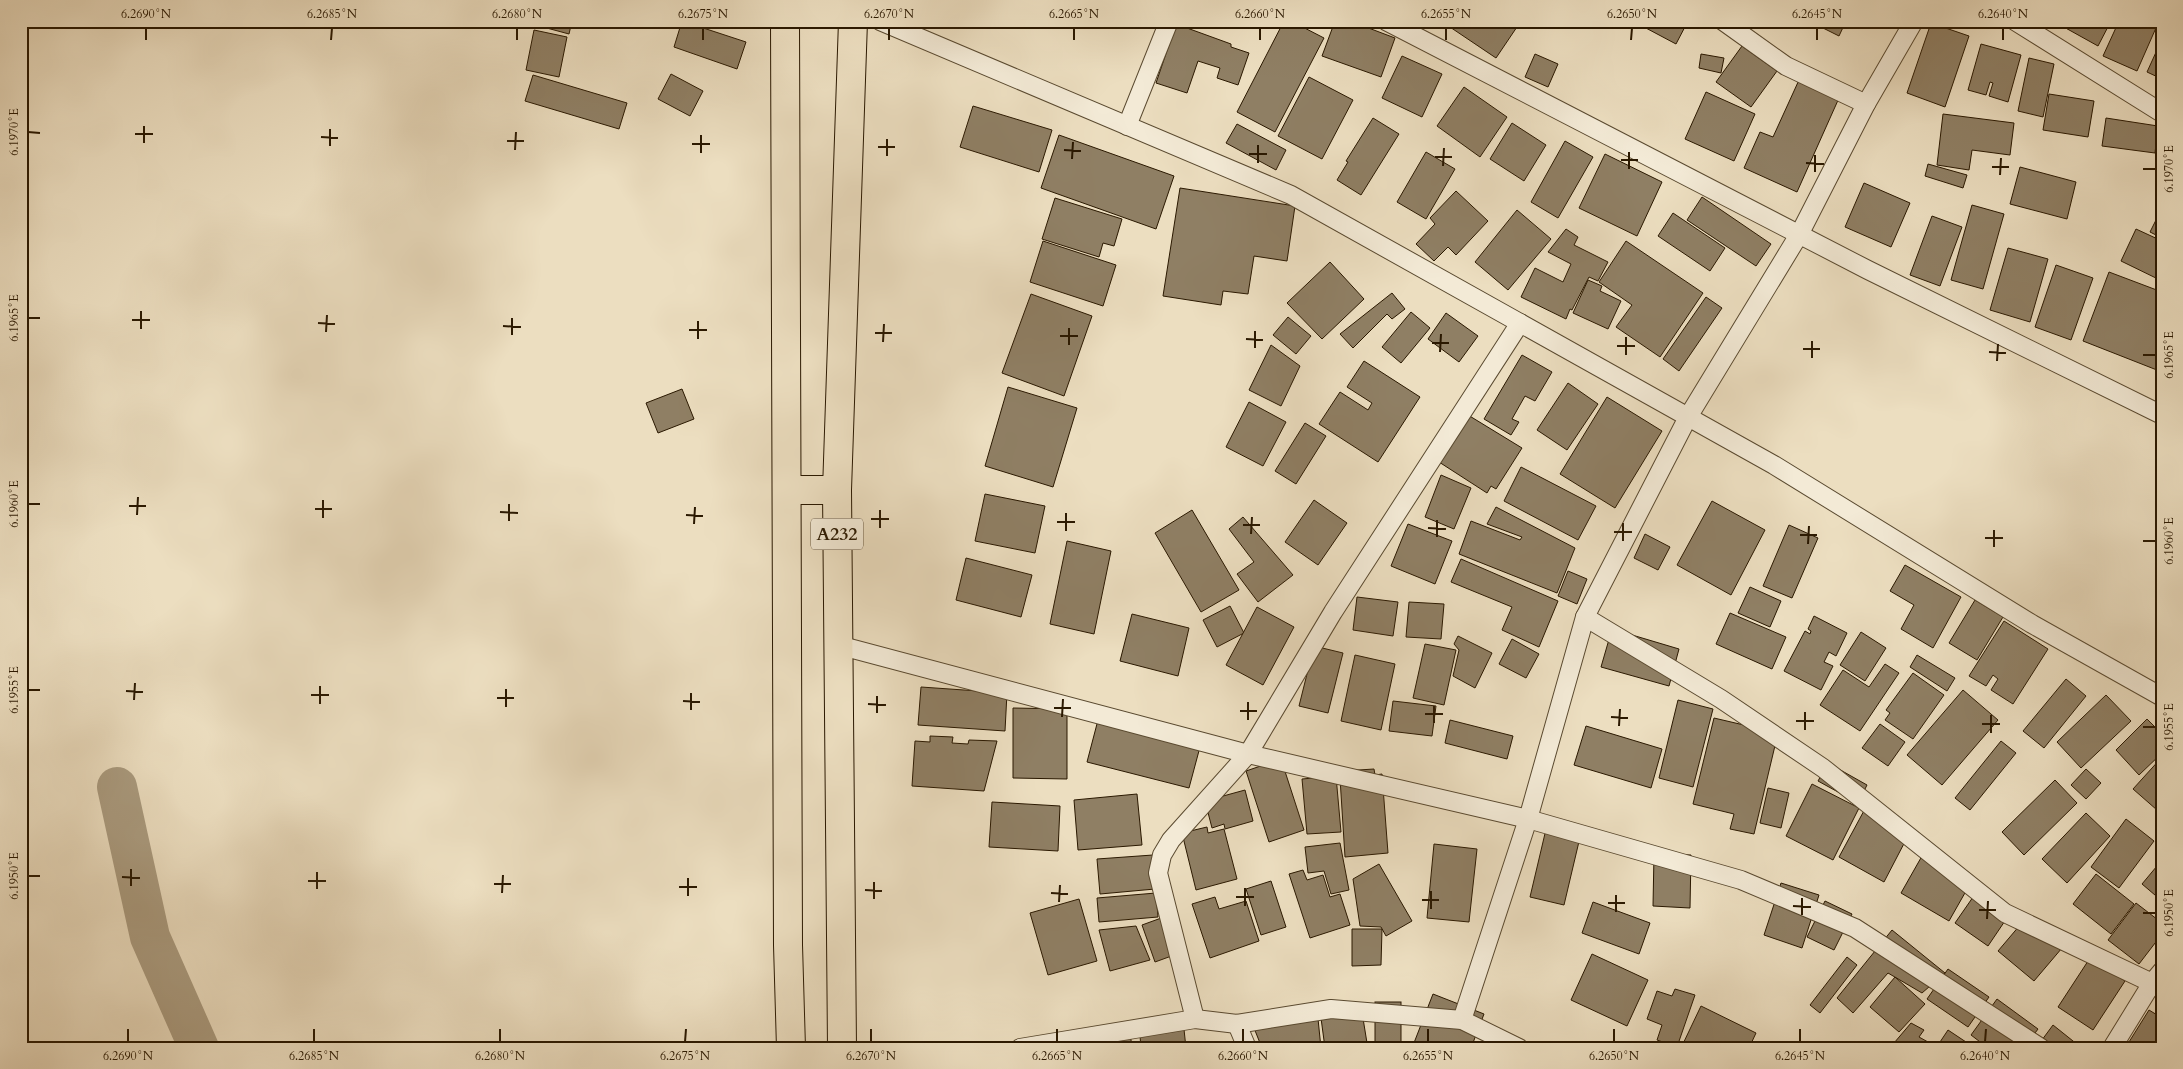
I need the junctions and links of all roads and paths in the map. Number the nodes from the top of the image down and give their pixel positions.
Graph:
1 (785, 21) edge
2 (853, 21) edge
3 (880, 21) edge
4 (1169, 21) edge
5 (1386, 21) edge
6 (1723, 21) edge
7 (1914, 21) edge
8 (2015, 21) edge
9 (1866, 104) junction
10 (2162, 113) edge
11 (1127, 126) junction
12 (1800, 233) junction
13 (1520, 323) junction
14 (2162, 415) edge
15 (1688, 417) junction
16 (787, 490) junction
17 (837, 490) junction
18 (1585, 617) junction
19 (838, 645) junction
20 (2162, 697) edge
21 (1248, 754) junction
22 (1528, 819) junction
23 (2158, 981) edge
24 (1195, 1019) junction
25 (1462, 1020) junction
26 (1237, 1024) junction
27 (791, 1048) edge
28 (842, 1048) edge
29 (1020, 1048) edge
30 (1247, 1048) edge
31 (1519, 1048) edge
32 (2041, 1048) edge
33 (2112, 1048) edge

1 - 16 highway, A232
2 - 17 highway, A232
3 - 11 street
4 - 11 street
5 - 12 street
6 - 9 street
7 - 9 street
8 - 10 street
9 - 12 street
11 - 13 street
12 - 14 street
12 - 15 street
13 - 15 street
13 - 21 street
15 - 18 street
15 - 20 street
16 - 17 highway
16 - 27 highway, A232
17 - 19 highway, A232
18 - 22 street
18 - 23 street
19 - 21 street
19 - 28 highway, A232
21 - 22 street
21 - 24 street
22 - 25 street
22 - 32 street
23 - 33 street
24 - 26 street
24 - 29 street
25 - 26 street
25 - 31 street
26 - 30 street

